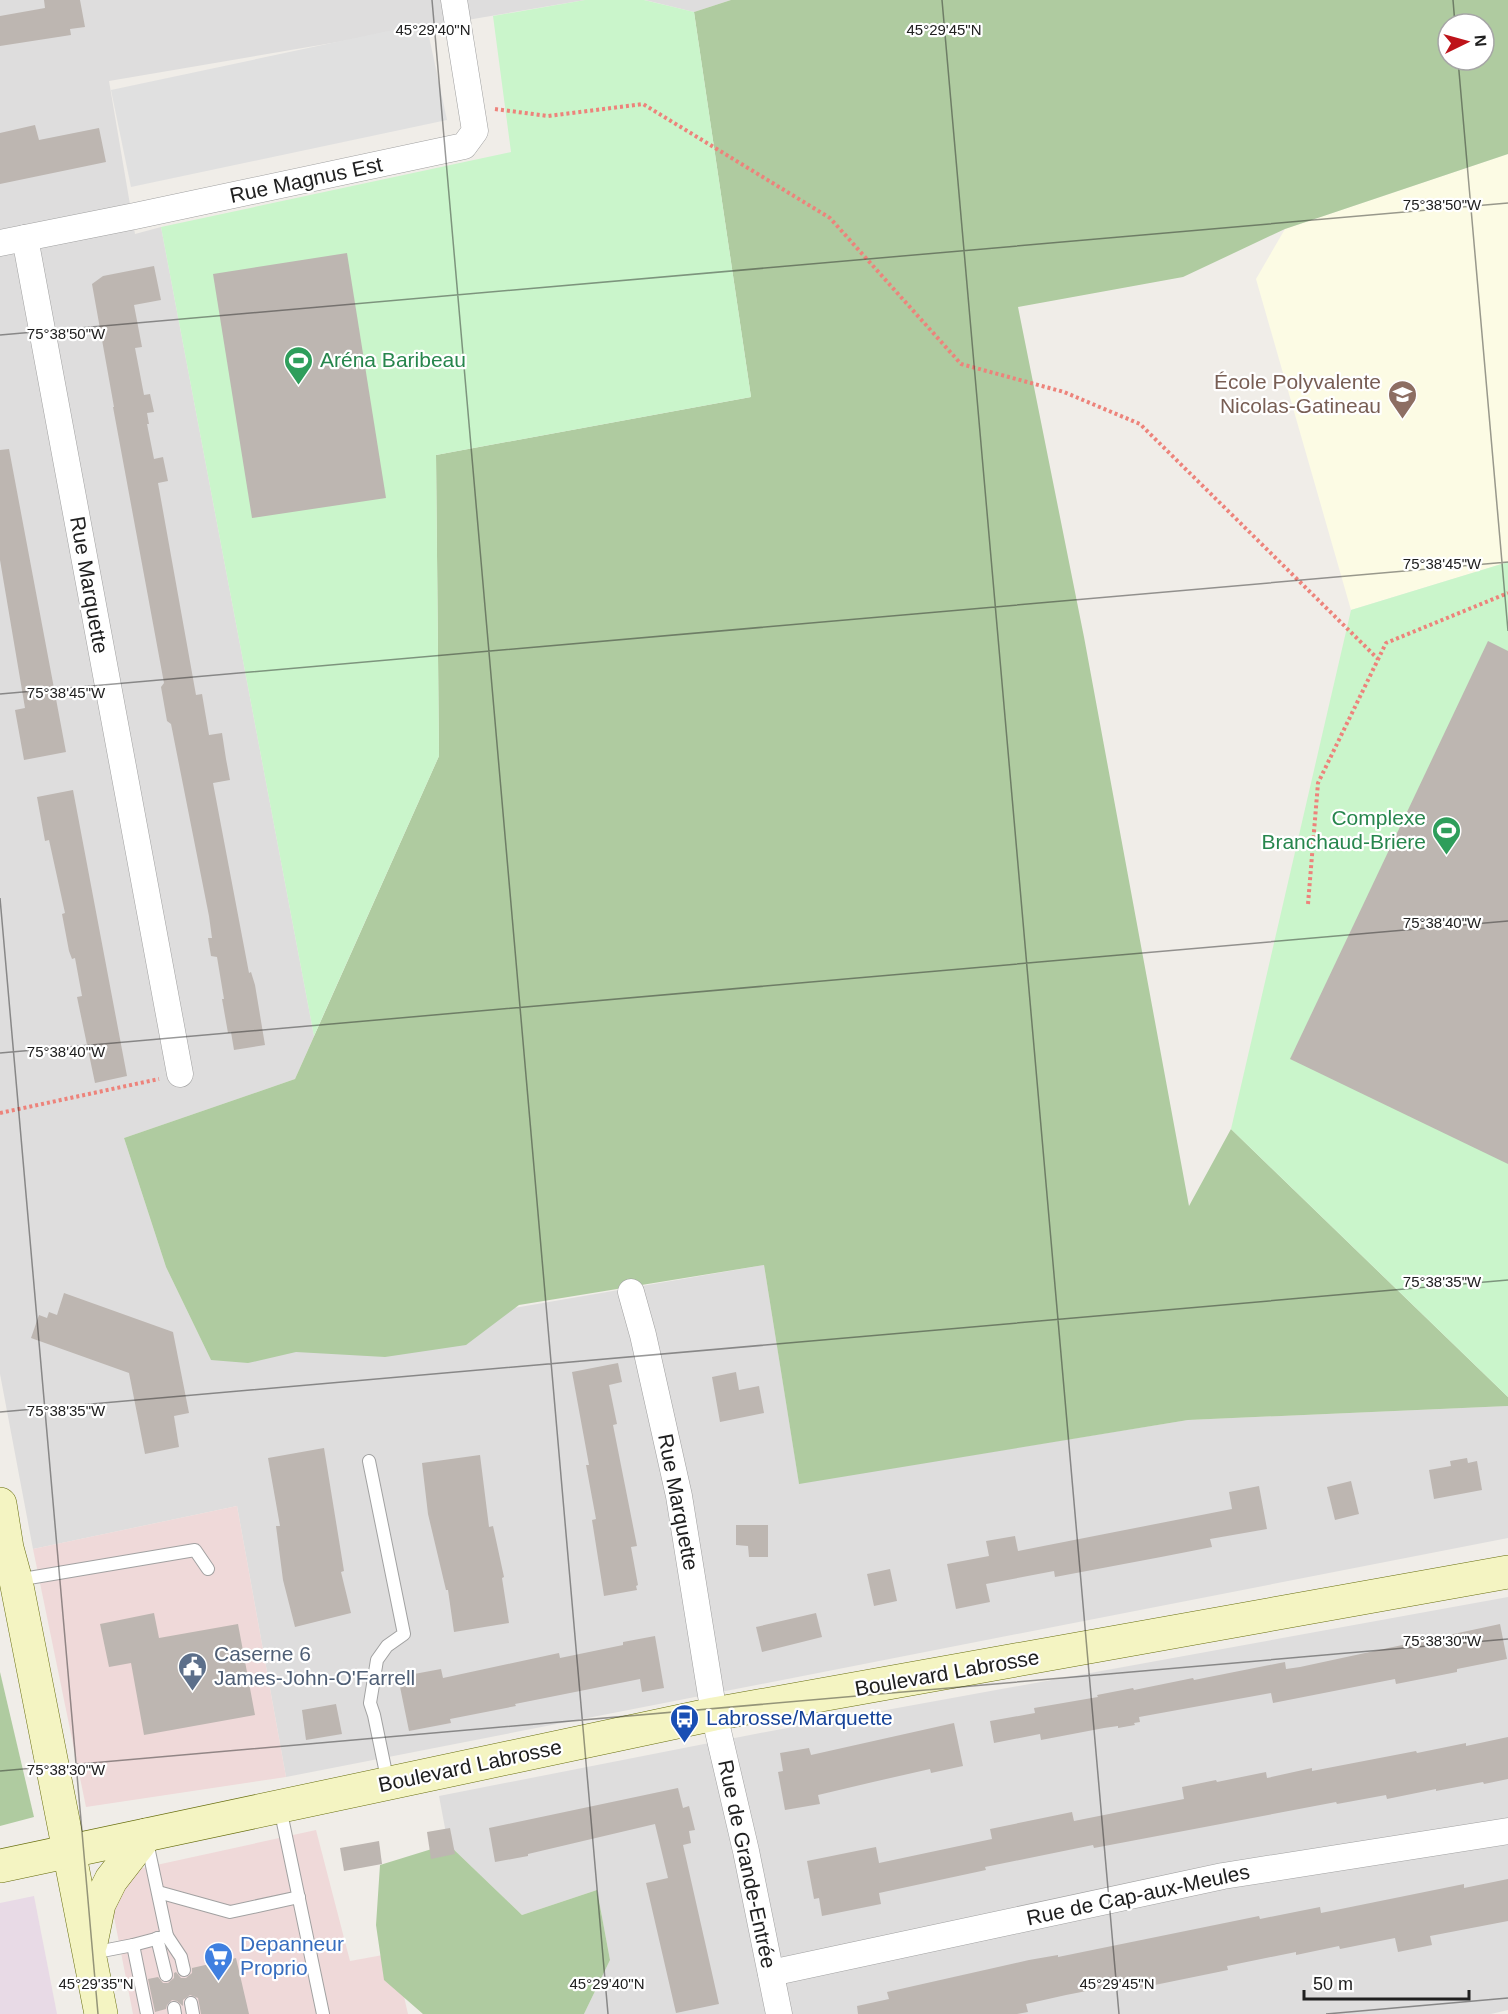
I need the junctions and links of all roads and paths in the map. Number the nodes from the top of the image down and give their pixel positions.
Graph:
1 (454, 0) edge
2 (471, 109) junction
3 (25, 238) junction
4 (0, 243) edge
5 (1508, 593) edge
6 (1378, 659) junction
7 (1308, 904) dead end
8 (180, 1074) joint
9 (0, 1113) edge
10 (631, 1292) dead end
11 (369, 1461) dead end
12 (0, 1504) edge
13 (208, 1569) dead end
14 (1508, 1572) edge
15 (16, 1581) junction
16 (714, 1714) junction
17 (388, 1784) junction
18 (280, 1807) junction
19 (1508, 1831) edge
20 (146, 1835) junction
21 (69, 1851) junction
22 (0, 1866) edge
23 (158, 1892) junction
24 (299, 1897) junction
25 (162, 1937) junction
26 (133, 1945) junction
27 (89, 1954) junction
28 (184, 1970) dead end
29 (771, 1973) junction
30 (166, 1974) dead end
31 (101, 2014) edge
32 (147, 2014) edge
33 (323, 2014) edge
34 (779, 2014) edge

1 - 2 street, Rue Magnus Est
2 - 3 street, Rue Magnus Est
2 - 6 path
3 - 4 street, Rue Magnus Est
3 - 8 street, Rue Marquette
5 - 6 path
6 - 7 path
8 - 9 path
10 - 16 street, Rue Marquette
11 - 17 lane
12 - 15 main road
13 - 15 lane
14 - 16 main road, Boulevard Labrosse
15 - 21 main road
16 - 17 main road, Boulevard Labrosse
16 - 29 street, Rue de Grande-Entrée
17 - 18 main road, Boulevard Labrosse
18 - 20 main road, Boulevard Labrosse
18 - 24 lane
19 - 29 street, Rue de Cap-aux-Meules
20 - 21 main road, Boulevard Labrosse
20 - 23 lane
20 - 27 main road
21 - 22 main road, Boulevard Labrosse
21 - 27 main road
23 - 24 lane
23 - 25 lane
24 - 33 lane
25 - 26 lane
25 - 28 lane
25 - 30 lane
26 - 27 lane
26 - 32 lane
27 - 31 main road
29 - 34 street, Rue de Grande-Entrée

